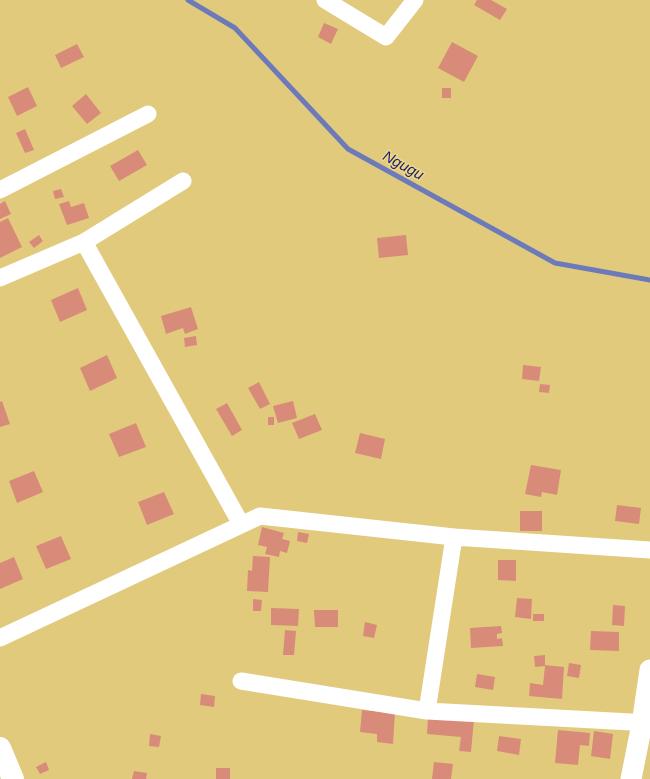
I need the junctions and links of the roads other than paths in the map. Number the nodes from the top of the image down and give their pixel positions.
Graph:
1 (325, 0) edge
2 (416, 0) edge
3 (148, 114) dead end
4 (183, 181) dead end
5 (0, 190) edge
6 (84, 242) junction
7 (0, 278) edge
8 (241, 524) junction
9 (454, 536) junction
10 (650, 550) edge
11 (0, 638) edge
12 (650, 670) edge
13 (241, 681) dead end
14 (427, 711) junction
15 (646, 724) edge
16 (0, 748) edge
17 (14, 779) edge
18 (631, 779) edge

1 - 2 street
3 - 5 street
4 - 6 street
6 - 7 street
6 - 8 street
8 - 9 street
8 - 11 street
9 - 10 street
9 - 14 street
12 - 15 street
13 - 14 street
14 - 15 street
15 - 18 street
16 - 17 main road

